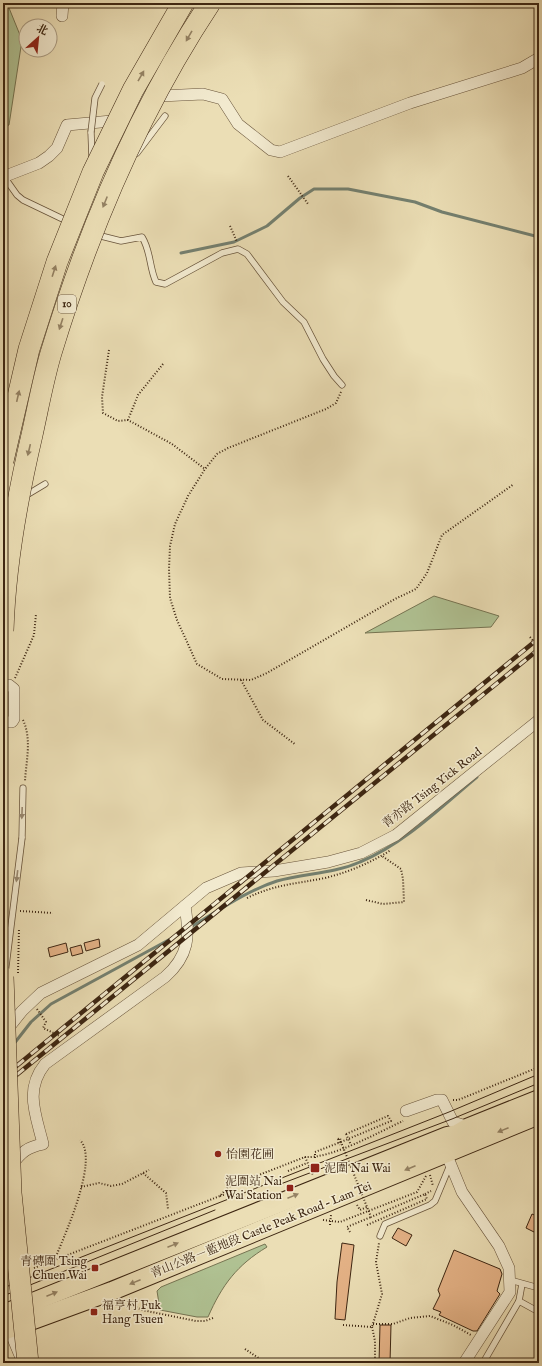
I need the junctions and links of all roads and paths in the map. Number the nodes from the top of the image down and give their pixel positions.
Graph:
1 (63, 3) edge
2 (183, 3) edge
3 (210, 3) edge
4 (62, 16) dead end
5 (539, 58) edge
6 (102, 84) dead end
7 (165, 116) dead end
8 (93, 172) junction
9 (288, 176) dead end
10 (4, 177) edge
11 (114, 181) junction
12 (308, 204) dead end
13 (230, 226) dead end
14 (80, 228) dead end
15 (86, 231) dead end
16 (240, 250) junction
17 (109, 350) dead end
18 (163, 364) dead end
19 (342, 385) joint
20 (128, 420) junction
21 (3, 461) edge
22 (205, 469) junction
23 (45, 484) dead end
24 (514, 484) dead end
25 (9, 507) dead end
26 (36, 614) dead end
27 (3, 631) edge
28 (530, 637) dead end
29 (539, 648) edge
30 (241, 680) junction
31 (7, 686) edge
32 (539, 720) edge
33 (3, 722) edge
34 (296, 745) dead end
35 (23, 788) dead end
36 (382, 856) dead end
37 (375, 860) dead end
38 (267, 885) dead end
39 (269, 889) junction
40 (247, 898) dead end
41 (366, 900) dead end
42 (185, 906) junction
43 (14, 911) dead end
44 (53, 913) dead end
45 (3, 977) edge
46 (3, 986) edge
47 (36, 1007) dead end
48 (3, 1035) edge
49 (74, 1043) junction
50 (539, 1067) edge
51 (539, 1099) edge
52 (456, 1100) dead end
53 (539, 1115) edge
54 (406, 1116) joint
55 (80, 1140) dead end
56 (453, 1140) junction
57 (341, 1142) junction
58 (351, 1144) junction
59 (340, 1145) dead end
60 (305, 1157) junction
61 (315, 1158) junction
62 (307, 1163) junction
63 (149, 1170) dead end
64 (288, 1171) dead end
65 (429, 1172) dead end
66 (144, 1173) junction
67 (3, 1176) edge
68 (313, 1176) dead end
69 (81, 1187) junction
70 (434, 1190) dead end
71 (232, 1192) dead end
72 (220, 1196) junction
73 (356, 1204) dead end
74 (367, 1207) junction
75 (168, 1209) dead end
76 (332, 1210) dead end
77 (371, 1217) junction
78 (330, 1225) dead end
79 (367, 1225) dead end
80 (350, 1232) dead end
81 (380, 1236) joint
82 (57, 1254) dead end
83 (31, 1269) dead end
84 (510, 1280) junction
85 (522, 1284) junction
86 (539, 1288) edge
87 (129, 1298) dead end
88 (520, 1301) junction
89 (539, 1312) edge
90 (213, 1318) dead end
91 (373, 1324) junction
92 (5, 1325) edge
93 (343, 1325) dead end
94 (372, 1327) junction
95 (479, 1340) junction
96 (245, 1349) dead end
97 (23, 1363) edge
98 (28, 1363) edge
99 (266, 1363) edge
100 (375, 1363) edge
101 (464, 1363) edge
102 (483, 1363) edge

1 - 4 street
8 -> 2 highway, 10, bridge
3 -> 11 highway, 10, bridge
5 - 10 street
6 - 8 lane, bridge
7 - 11 lane, bridge
21 -> 8 highway, 10, bridge
9 - 12 path
10 - 14 lane
11 -> 27 highway, 10, bridge
13 - 16 path
15 - 16 lane
16 - 19 lane
17 - 20 path
18 - 20 path
19 - 22 path
20 - 22 path
22 - 30 path
23 - 25 lane
24 - 30 path
26 - 31 path
28 - 29 path
30 - 34 path
31 - 33 street
32 - 42 street, 青亦路 Tsing Yick Road
35 -> 46 lane, bridge
36 - 41 path
37 - 39 path
38 - 39 path
39 - 40 path
42 - 48 street, 青亦路 Tsing Yick Road
42 - 49 street
43 - 44 path
45 - 46 highway, bridge
46 - 98 highway, bridge
47 - 49 path
49 - 67 street
50 - 52 path
51 - 56 main road, 青山公路－藍地段 Castle Peak Road – Lam Tei
53 -> 56 main road, 青山公路－藍地段 Castle Peak Road – Lam Tei
54 - 56 street
54 - 58 path
55 - 69 path
56 - 81 lane
56 - 84 street
56 - 92 main road, 青山公路－藍地段 Castle Peak Road – Lam Tei
57 - 58 path, bridge
57 - 59 path
57 - 61 path, bridge
57 - 74 path, bridge
58 - 61 path
60 - 61 path
60 - 62 path
60 - 72 path
62 - 64 path
62 - 68 path
63 - 66 path
65 - 70 path
66 - 69 path
66 - 75 path
69 - 82 path
71 - 72 path
72 - 83 path
73 - 74 path
74 - 77 path, bridge
76 - 78 path
77 - 79 path, bridge
77 - 80 path
81 - 91 path
84 - 85 lane
84 - 95 street
85 - 86 lane
85 - 88 lane
87 - 90 path
88 - 89 lane
88 - 102 lane
91 - 94 path
91 - 95 path
92 - 97 street
93 - 94 path
94 - 100 path
95 - 101 street
96 - 99 path

